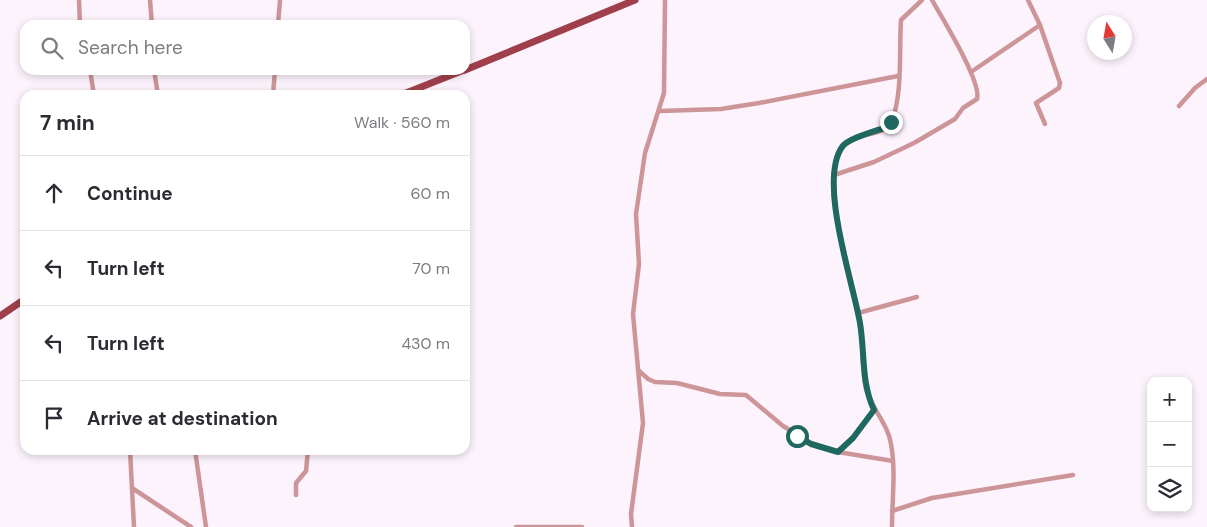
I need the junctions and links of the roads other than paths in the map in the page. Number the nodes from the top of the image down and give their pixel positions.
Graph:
1 (79, 0) edge
2 (150, 0) edge
3 (280, 0) edge
4 (635, 0) edge
5 (665, 0) edge
6 (922, 0) edge
7 (932, 0) edge
8 (1028, 0) edge
9 (80, 20) edge
10 (152, 20) edge
11 (278, 20) edge
12 (1040, 25) junction
13 (470, 68) edge
14 (972, 72) junction
15 (91, 75) edge
16 (155, 75) edge
17 (275, 75) edge
18 (451, 75) edge
19 (898, 76) junction
20 (1207, 79) edge
21 (93, 90) edge
22 (157, 90) edge
23 (273, 90) edge
24 (414, 90) edge
25 (1179, 106) dead end
26 (660, 111) junction
27 (1044, 124) dead end
28 (834, 175) junction
29 (917, 297) dead end
30 (20, 302) edge
31 (858, 313) junction
32 (0, 316) edge
33 (638, 370) junction
34 (874, 410) junction
35 (838, 452) junction
36 (130, 455) edge
37 (196, 455) edge
38 (308, 455) edge
39 (893, 461) junction
40 (1073, 475) dead end
41 (132, 488) junction
42 (296, 495) dead end
43 (892, 511) junction
44 (134, 527) edge
45 (191, 527) edge
46 (206, 527) edge
47 (516, 527) edge
48 (582, 527) edge
49 (632, 527) edge
50 (892, 527) edge

1 - 9 street
2 - 10 street
3 - 11 street
4 - 13 main road
5 - 26 street
6 - 19 street
7 - 14 street
8 - 12 street
12 - 14 street
12 - 27 street
14 - 28 street
15 - 21 street
16 - 22 street
17 - 23 street
18 - 24 main road
19 - 26 street
19 - 28 street
20 - 25 street
26 - 33 street
28 - 31 street
29 - 31 street
30 - 32 main road
31 - 34 street
33 - 35 street
33 - 49 street
34 - 35 street
34 - 39 street
35 - 39 street
36 - 41 street
37 - 46 street
38 - 42 street
39 - 43 street
40 - 43 street
41 - 44 street
41 - 45 street
43 - 50 street
47 - 48 street

